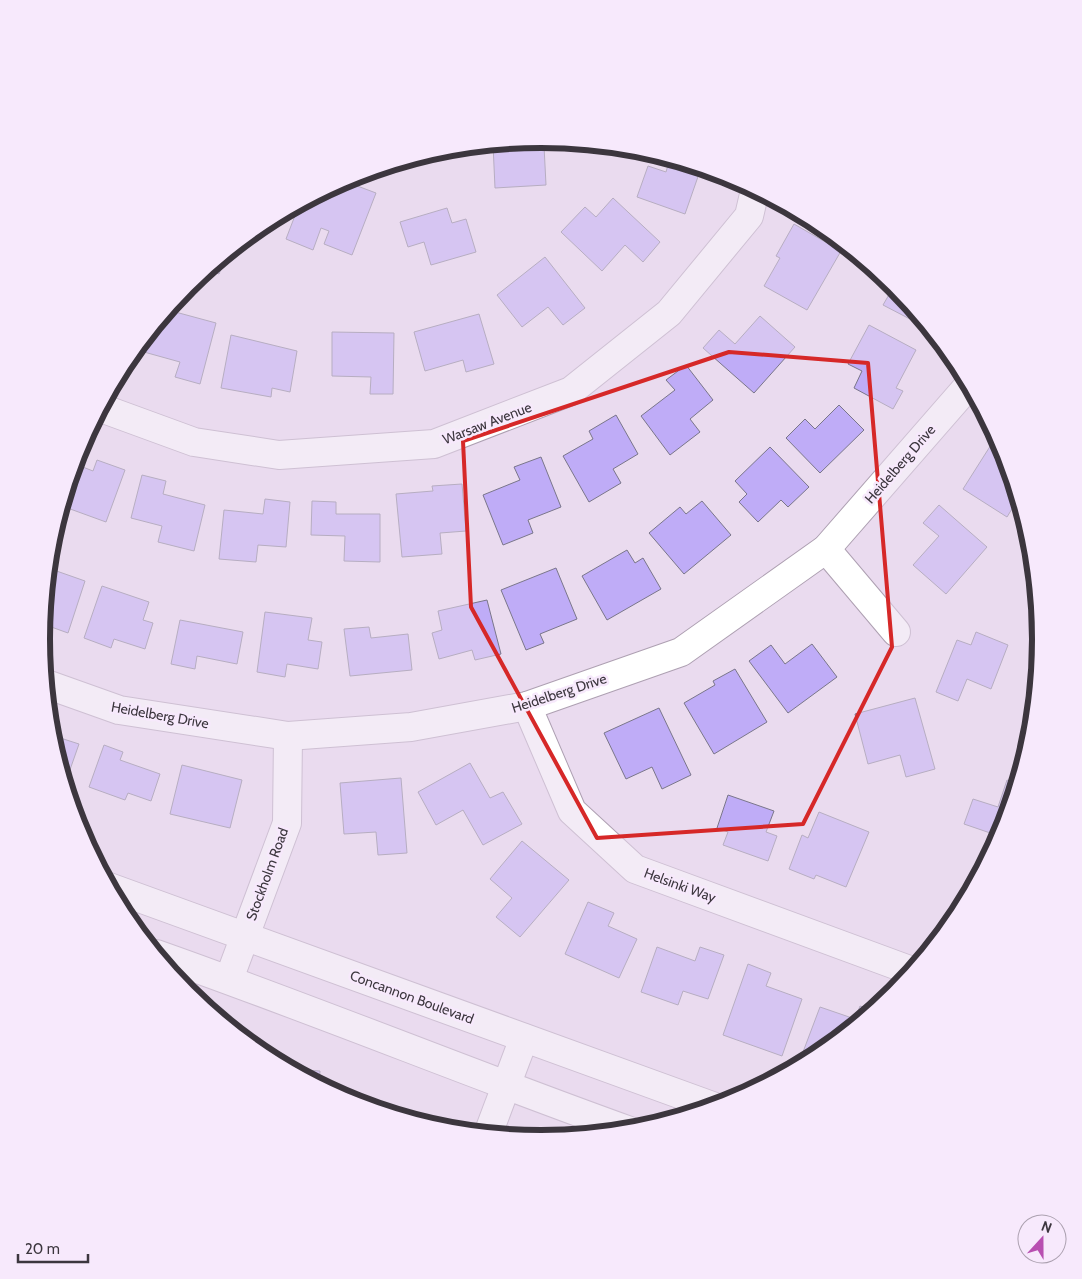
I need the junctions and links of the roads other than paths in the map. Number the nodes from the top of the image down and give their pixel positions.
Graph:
1 (753, 197) edge
2 (964, 391) edge
3 (107, 410) edge
4 (826, 549) junction
5 (896, 632) dead end
6 (52, 686) edge
7 (527, 706) junction
8 (288, 736) junction
9 (120, 891) edge
10 (244, 936) junction
11 (168, 958) edge
12 (905, 968) edge
13 (229, 979) junction
14 (524, 1038) junction
15 (506, 1086) junction
16 (704, 1102) edge
17 (615, 1125) edge
18 (491, 1127) edge

1 - 3 street, Warsaw Avenue
2 - 4 street, Heidelberg Drive
4 - 5 street
4 - 7 street, Heidelberg Drive
6 - 8 street, Heidelberg Drive
7 - 8 street, Heidelberg Drive
7 - 12 street, Helsinki Way
8 - 10 street, Stockholm Road
9 - 10 street, Concannon Boulevard
10 - 13 street, Stockholm Road
10 - 14 street, Concannon Boulevard
11 - 13 street
13 - 15 street
14 - 15 street
14 - 16 street, Concannon Boulevard
15 - 17 street
15 - 18 street

